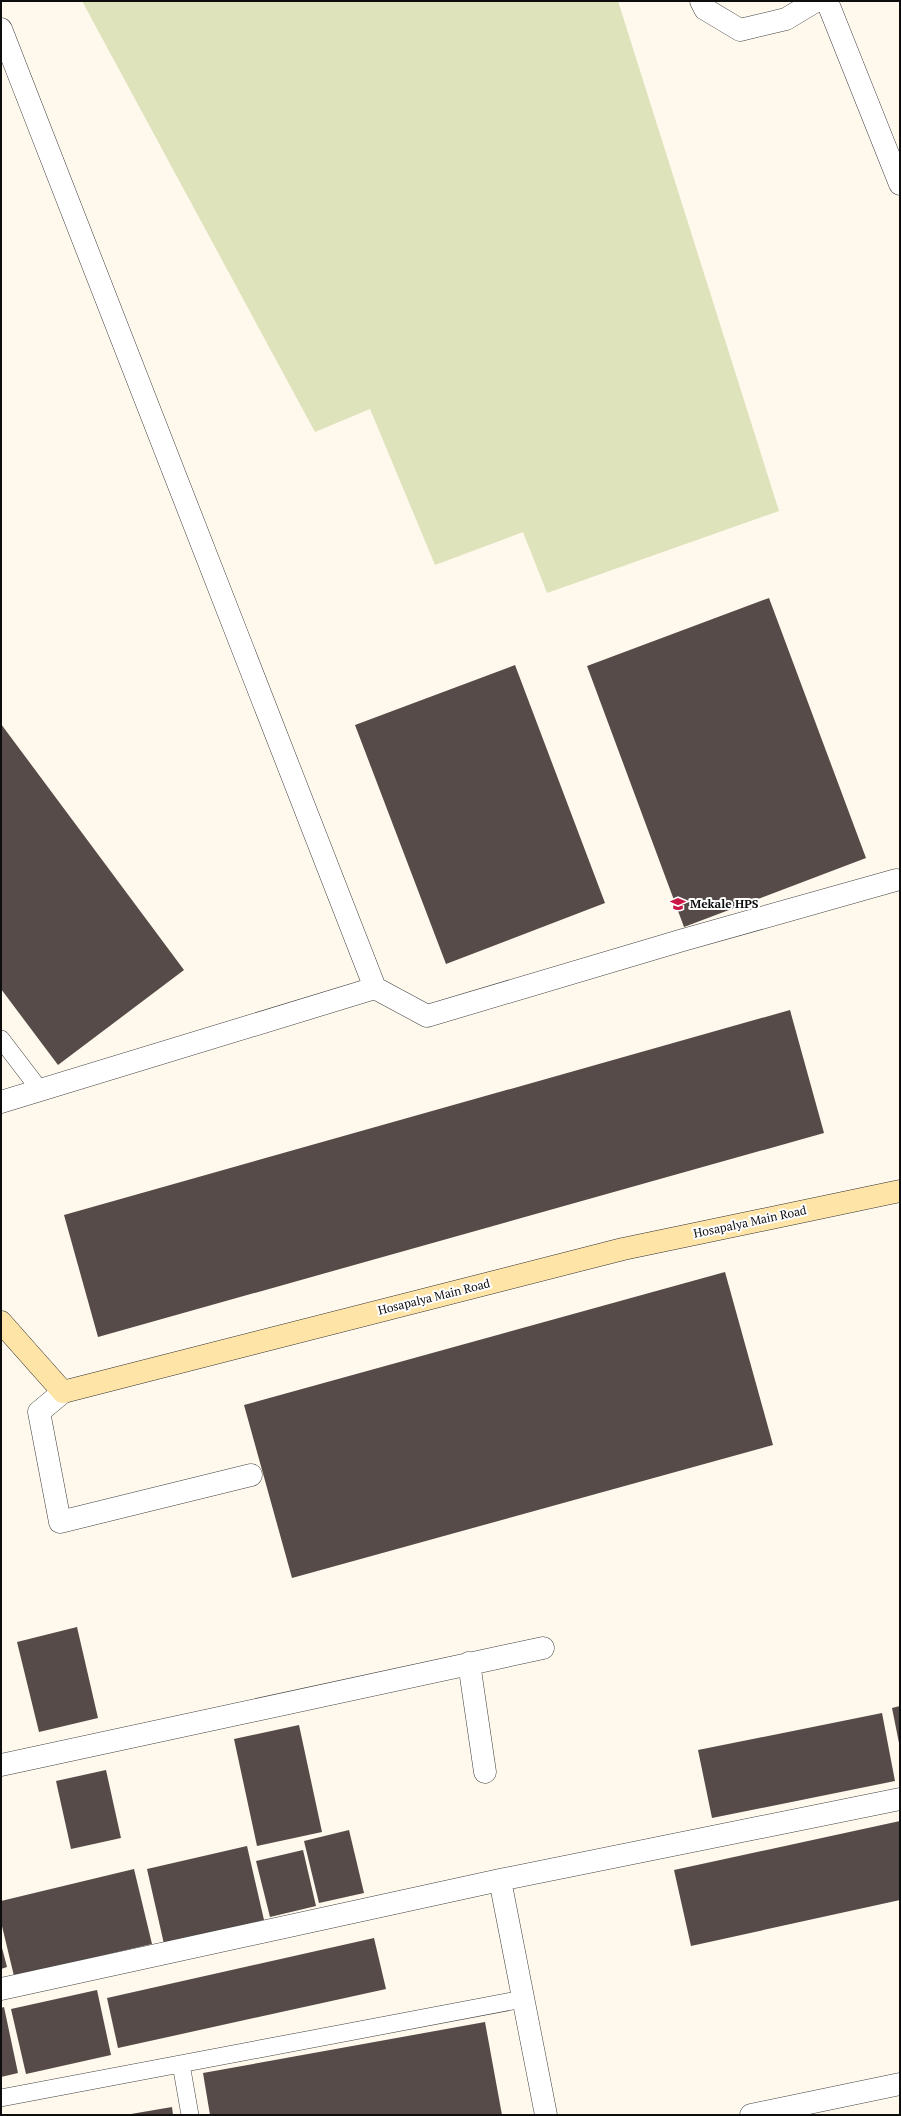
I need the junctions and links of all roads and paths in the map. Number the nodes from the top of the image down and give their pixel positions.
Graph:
1 (701, 1) edge
2 (816, 1) edge
3 (827, 1) edge
4 (1, 29) edge
5 (900, 184) edge
6 (896, 880) dead end
7 (375, 988) junction
8 (1, 1039) edge
9 (40, 1090) junction
10 (1, 1102) edge
11 (900, 1191) edge
12 (1, 1322) edge
13 (63, 1392) junction
14 (251, 1475) dead end
15 (543, 1648) dead end
16 (469, 1663) junction
17 (1, 1765) edge
18 (485, 1772) dead end
19 (900, 1799) edge
20 (500, 1880) junction
21 (1, 1989) edge
22 (523, 1999) junction
23 (181, 2064) junction
24 (900, 2084) edge
25 (1, 2098) edge
26 (190, 2115) edge
27 (546, 2115) edge
28 (751, 2115) edge

1 - 2 street
3 - 5 street
4 - 7 street
6 - 7 street
7 - 9 street
8 - 9 lane
9 - 10 street
11 - 13 street, Hosapalya Main Road
12 - 13 street
13 - 14 street
15 - 16 street
16 - 17 street
16 - 18 street
19 - 20 street
20 - 21 street
20 - 22 street
22 - 23 lane
22 - 27 street
23 - 25 lane
23 - 26 lane
24 - 28 street

